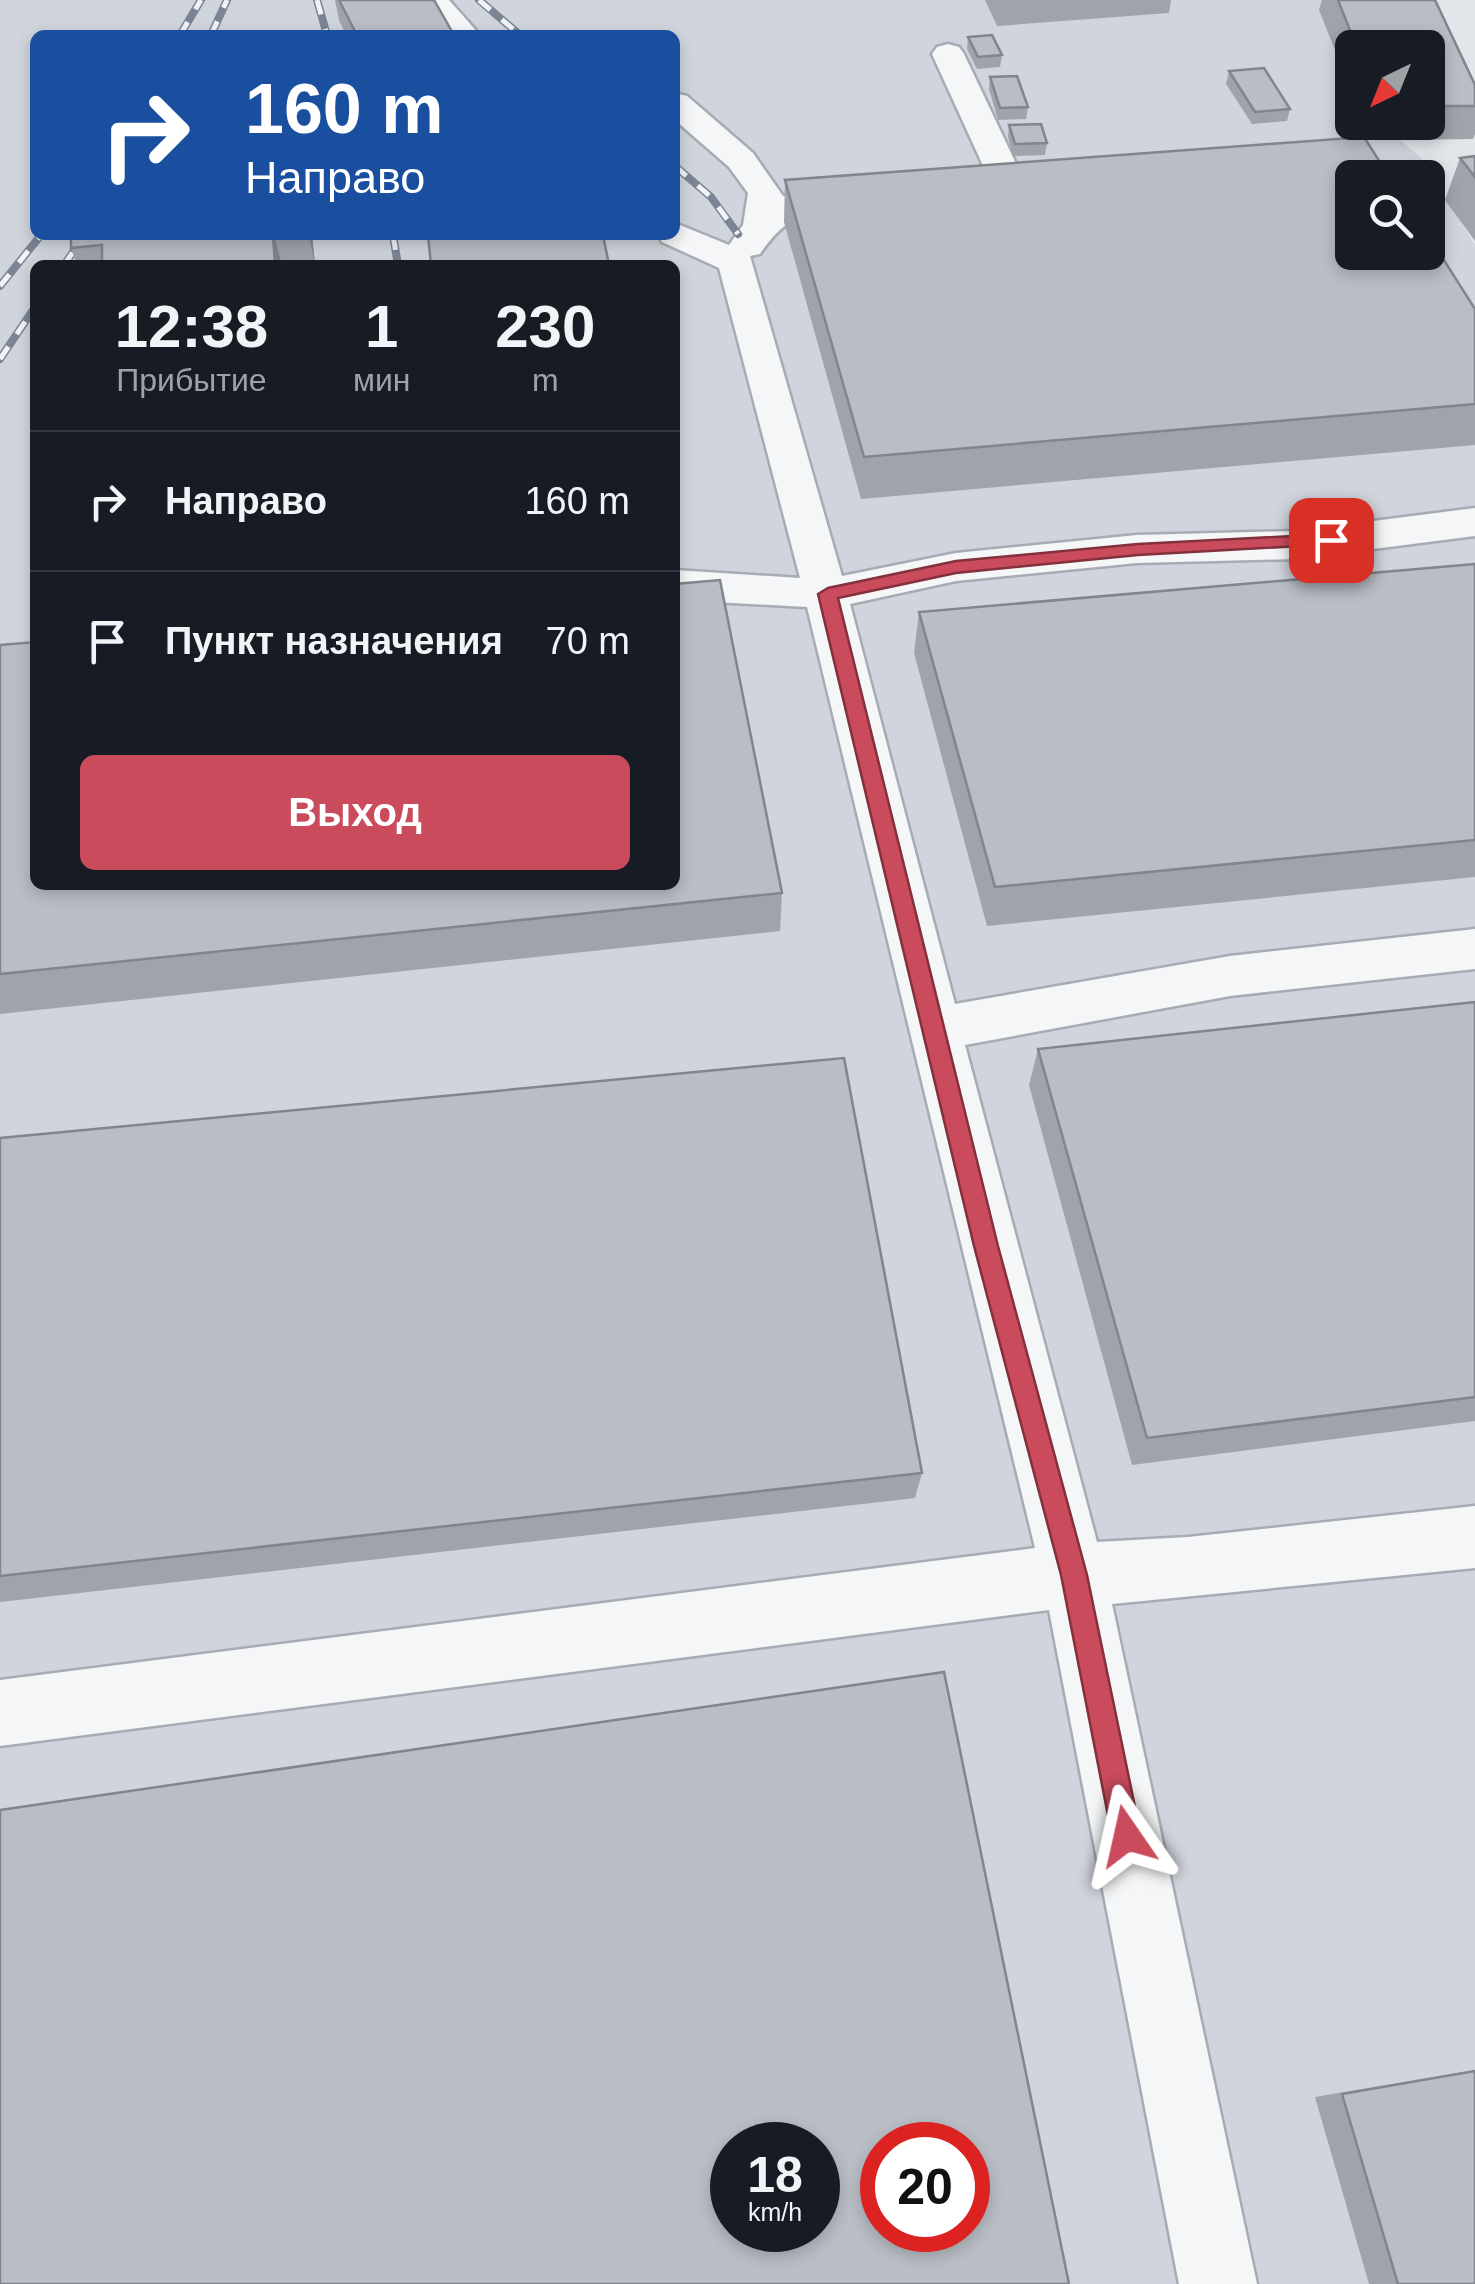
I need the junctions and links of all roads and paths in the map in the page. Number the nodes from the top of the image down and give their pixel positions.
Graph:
1 (362, 6) edge
2 (459, 30) edge
3 (948, 54) dead end
4 (680, 107) edge
5 (1045, 177) edge
6 (964, 190) junction
7 (680, 223) edge
8 (680, 235) edge
9 (749, 244) junction
10 (1475, 522) edge
11 (680, 585) edge
12 (828, 594) junction
13 (1475, 949) edge
14 (934, 1028) junction
15 (1475, 1538) edge
16 (1074, 1575) junction
17 (0, 1712) edge
18 (1218, 2284) edge

1 - 2 lane
3 - 6 lane
4 - 9 lane
5 - 6 lane
6 - 9 lane
7 - 9 lane
8 - 9 lane
9 - 12 lane
10 - 12 lane
11 - 12 lane
12 - 14 lane
13 - 14 lane
14 - 16 lane
15 - 16 lane
16 - 17 lane
16 - 18 lane

